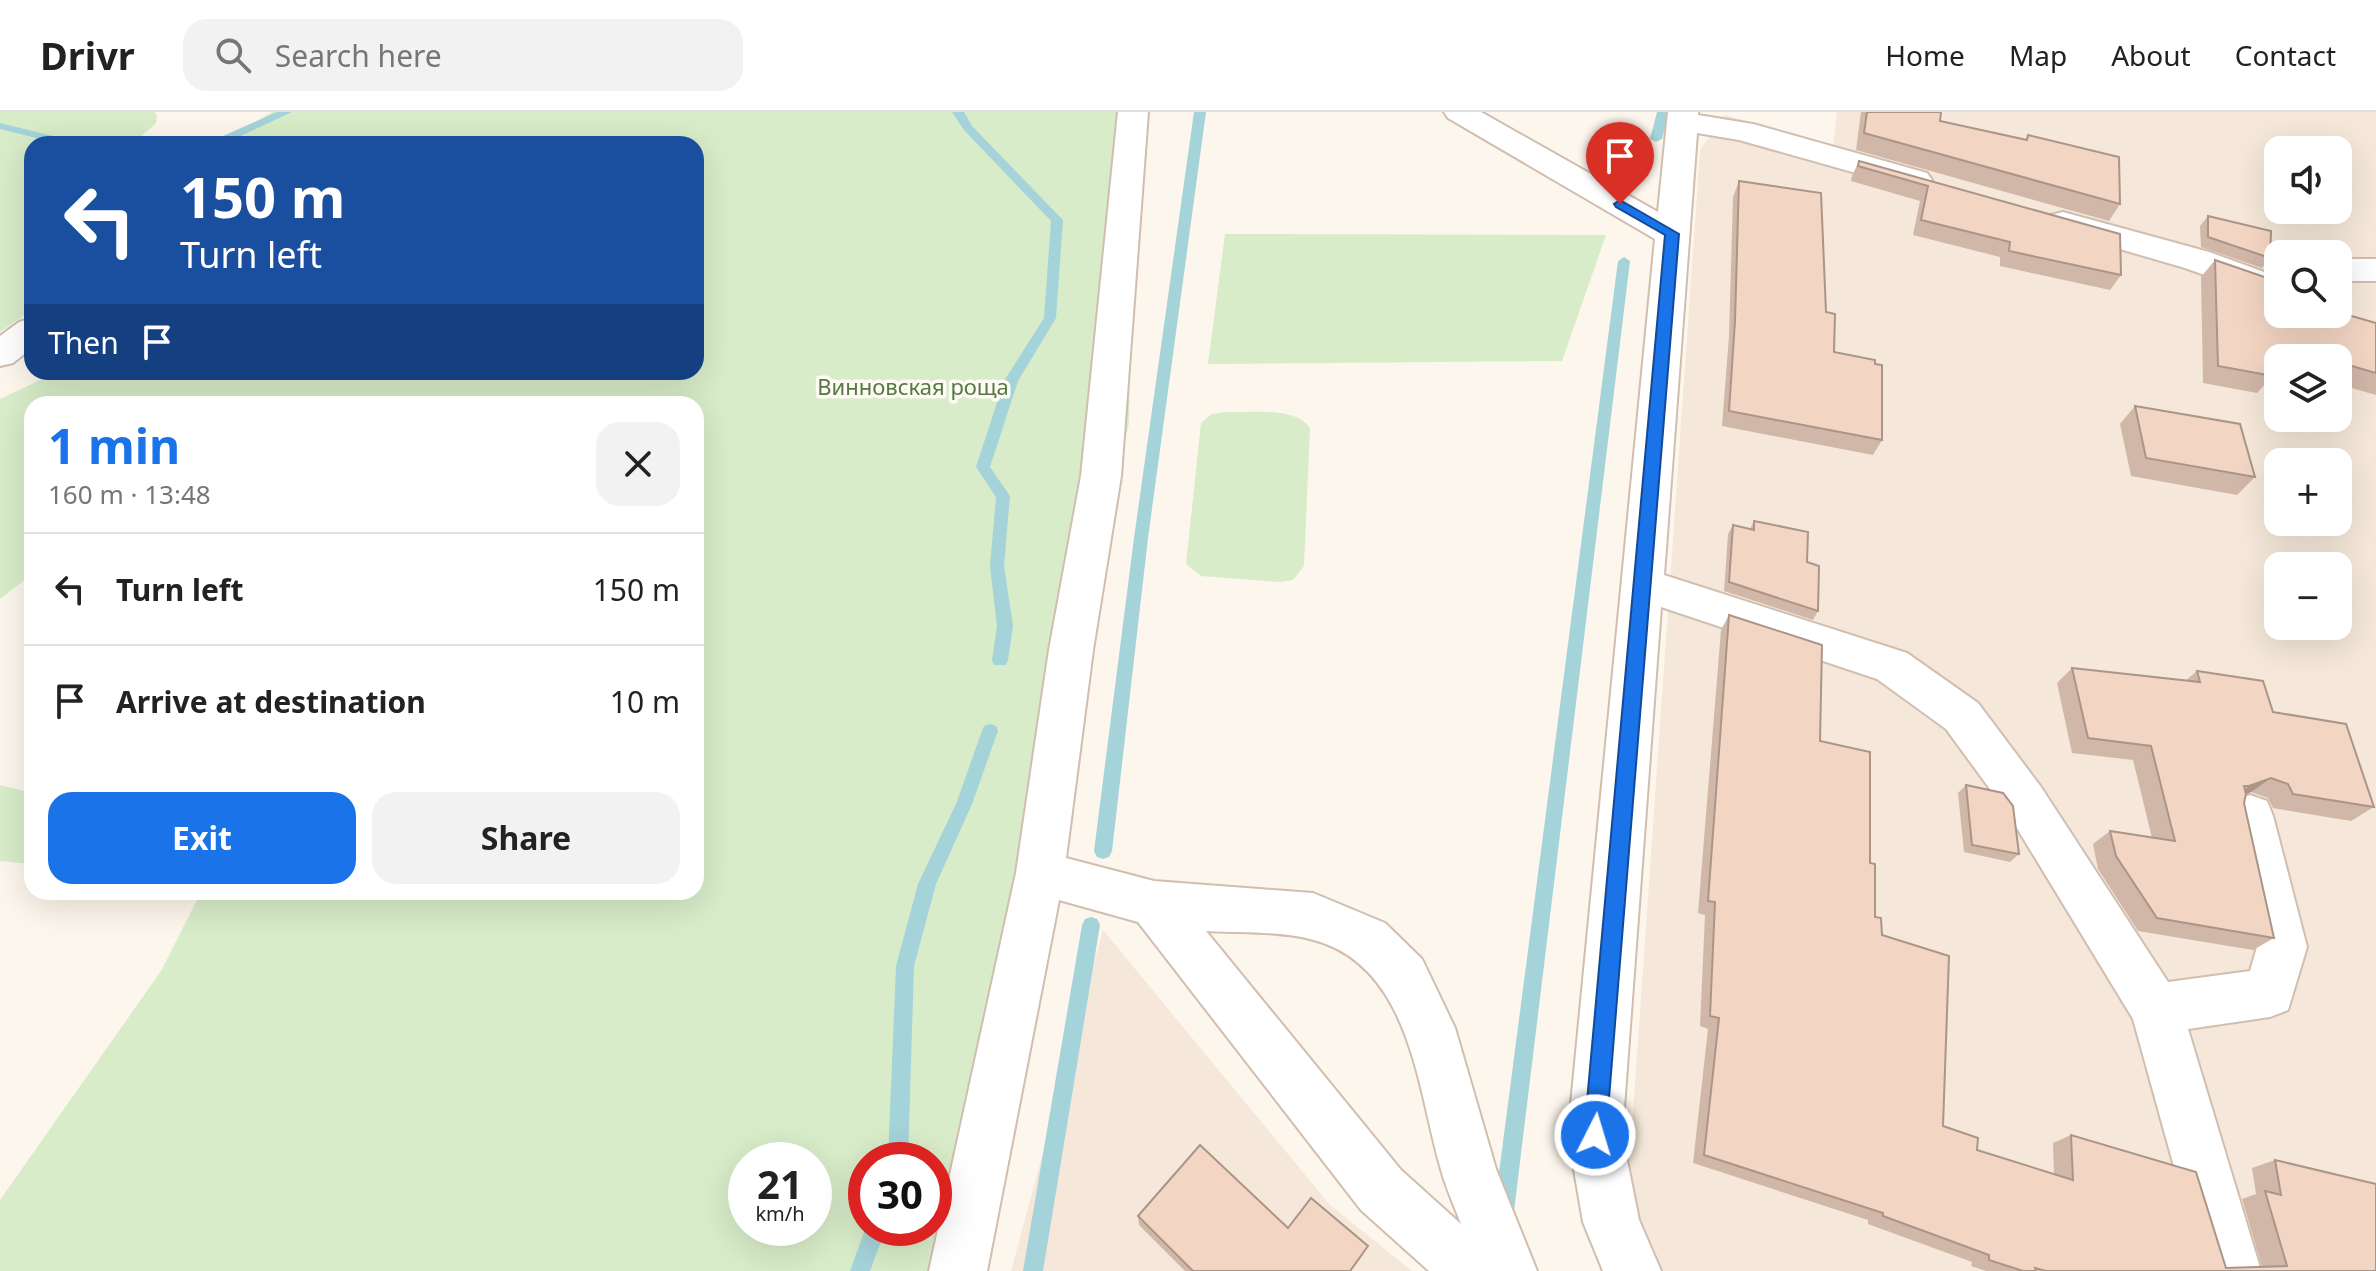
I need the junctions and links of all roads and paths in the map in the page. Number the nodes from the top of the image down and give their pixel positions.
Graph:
1 (1133, 112) edge
2 (1459, 112) edge
3 (1683, 117) edge
4 (1939, 187) edge
5 (2030, 212) edge
6 (1672, 234) junction
7 (2352, 270) edge
8 (2376, 270) edge
9 (2264, 271) edge
10 (2231, 272) junction
11 (2264, 285) edge
12 (24, 336) edge
13 (0, 354) edge
14 (1644, 585) junction
15 (2250, 816) edge
16 (1040, 873) junction
17 (1154, 904) junction
18 (2156, 1009) junction
19 (958, 1271) edge
20 (1490, 1271) edge
21 (1508, 1271) edge
22 (1632, 1271) edge
23 (2232, 1271) edge

1 - 16 street
2 - 6 street
3 - 4 street
3 - 6 street
5 - 10 street
6 - 14 street
7 - 8 street
9 - 10 street
10 - 11 street
12 - 13 street
14 - 18 street
14 - 22 street
15 - 18 street
16 - 17 street
16 - 19 street
17 - 20 street
17 - 21 street
18 - 23 street

